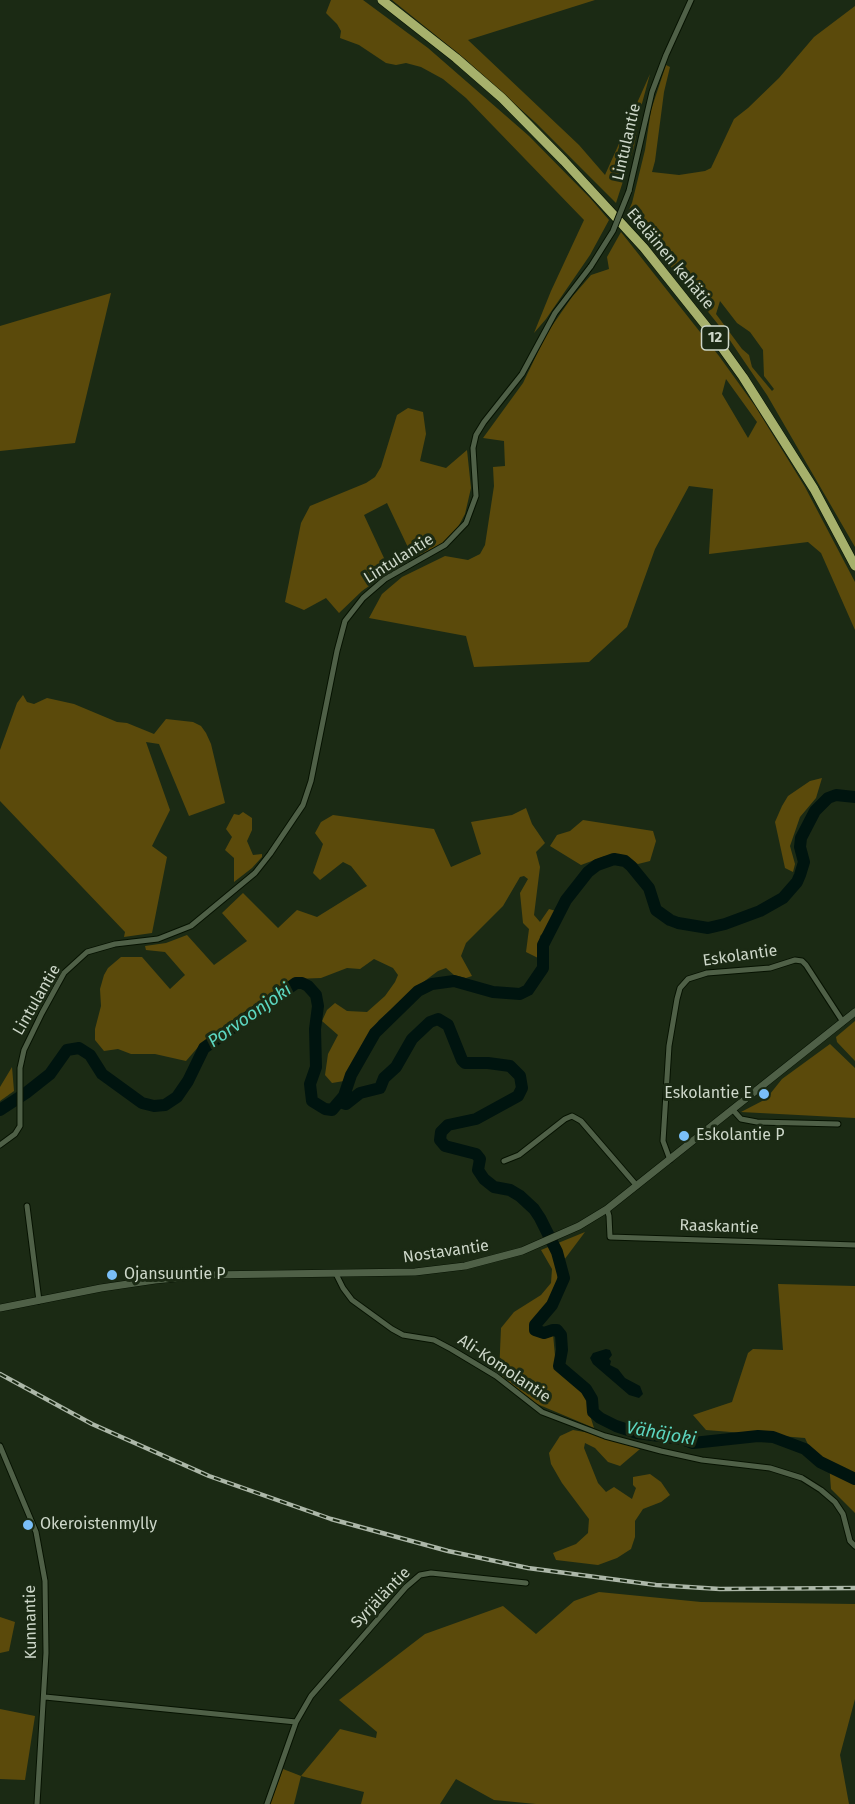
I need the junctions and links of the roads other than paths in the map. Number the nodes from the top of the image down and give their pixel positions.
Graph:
1 (374, 0) edge
2 (382, 0) edge
3 (691, 0) edge
4 (540, 136) junction
5 (855, 566) edge
6 (855, 1012) edge
7 (843, 1022) junction
8 (733, 1110) junction
9 (838, 1124) dead end
10 (0, 1145) edge
11 (670, 1160) junction
12 (504, 1161) dead end
13 (637, 1186) junction
14 (27, 1206) dead end
15 (607, 1209) junction
16 (855, 1245) edge
17 (336, 1274) junction
18 (39, 1301) junction
19 (0, 1308) edge
20 (0, 1446) edge
21 (855, 1546) edge
22 (526, 1583) dead end
23 (45, 1697) junction
24 (296, 1722) junction
25 (37, 1804) edge
26 (267, 1804) edge

1 - 4 highway, Eteläinen kehätie / 12
2 - 4 highway, Eteläinen kehätie / 12
3 - 10 street, Lintulantie, bridge
4 - 5 highway, Eteläinen kehätie / 12
6 - 7 street, Nostavantie
7 - 8 street, Nostavantie
7 - 11 street, Eskolantie
8 - 9 street
8 - 11 street, Nostavantie
11 - 13 street, Nostavantie
12 - 13 street
13 - 15 street, Nostavantie
14 - 18 street
15 - 16 street, Raaskantie
15 - 17 street, Nostavantie
17 - 18 street, Nostavantie
17 - 21 street, Ali-Komolantie
18 - 19 street, Nostavantie
20 - 23 street, Kunnantie
22 - 24 street, Syrjäläntie
23 - 24 street
23 - 25 street, Kunnantie
24 - 26 street, Syrjäläntie

